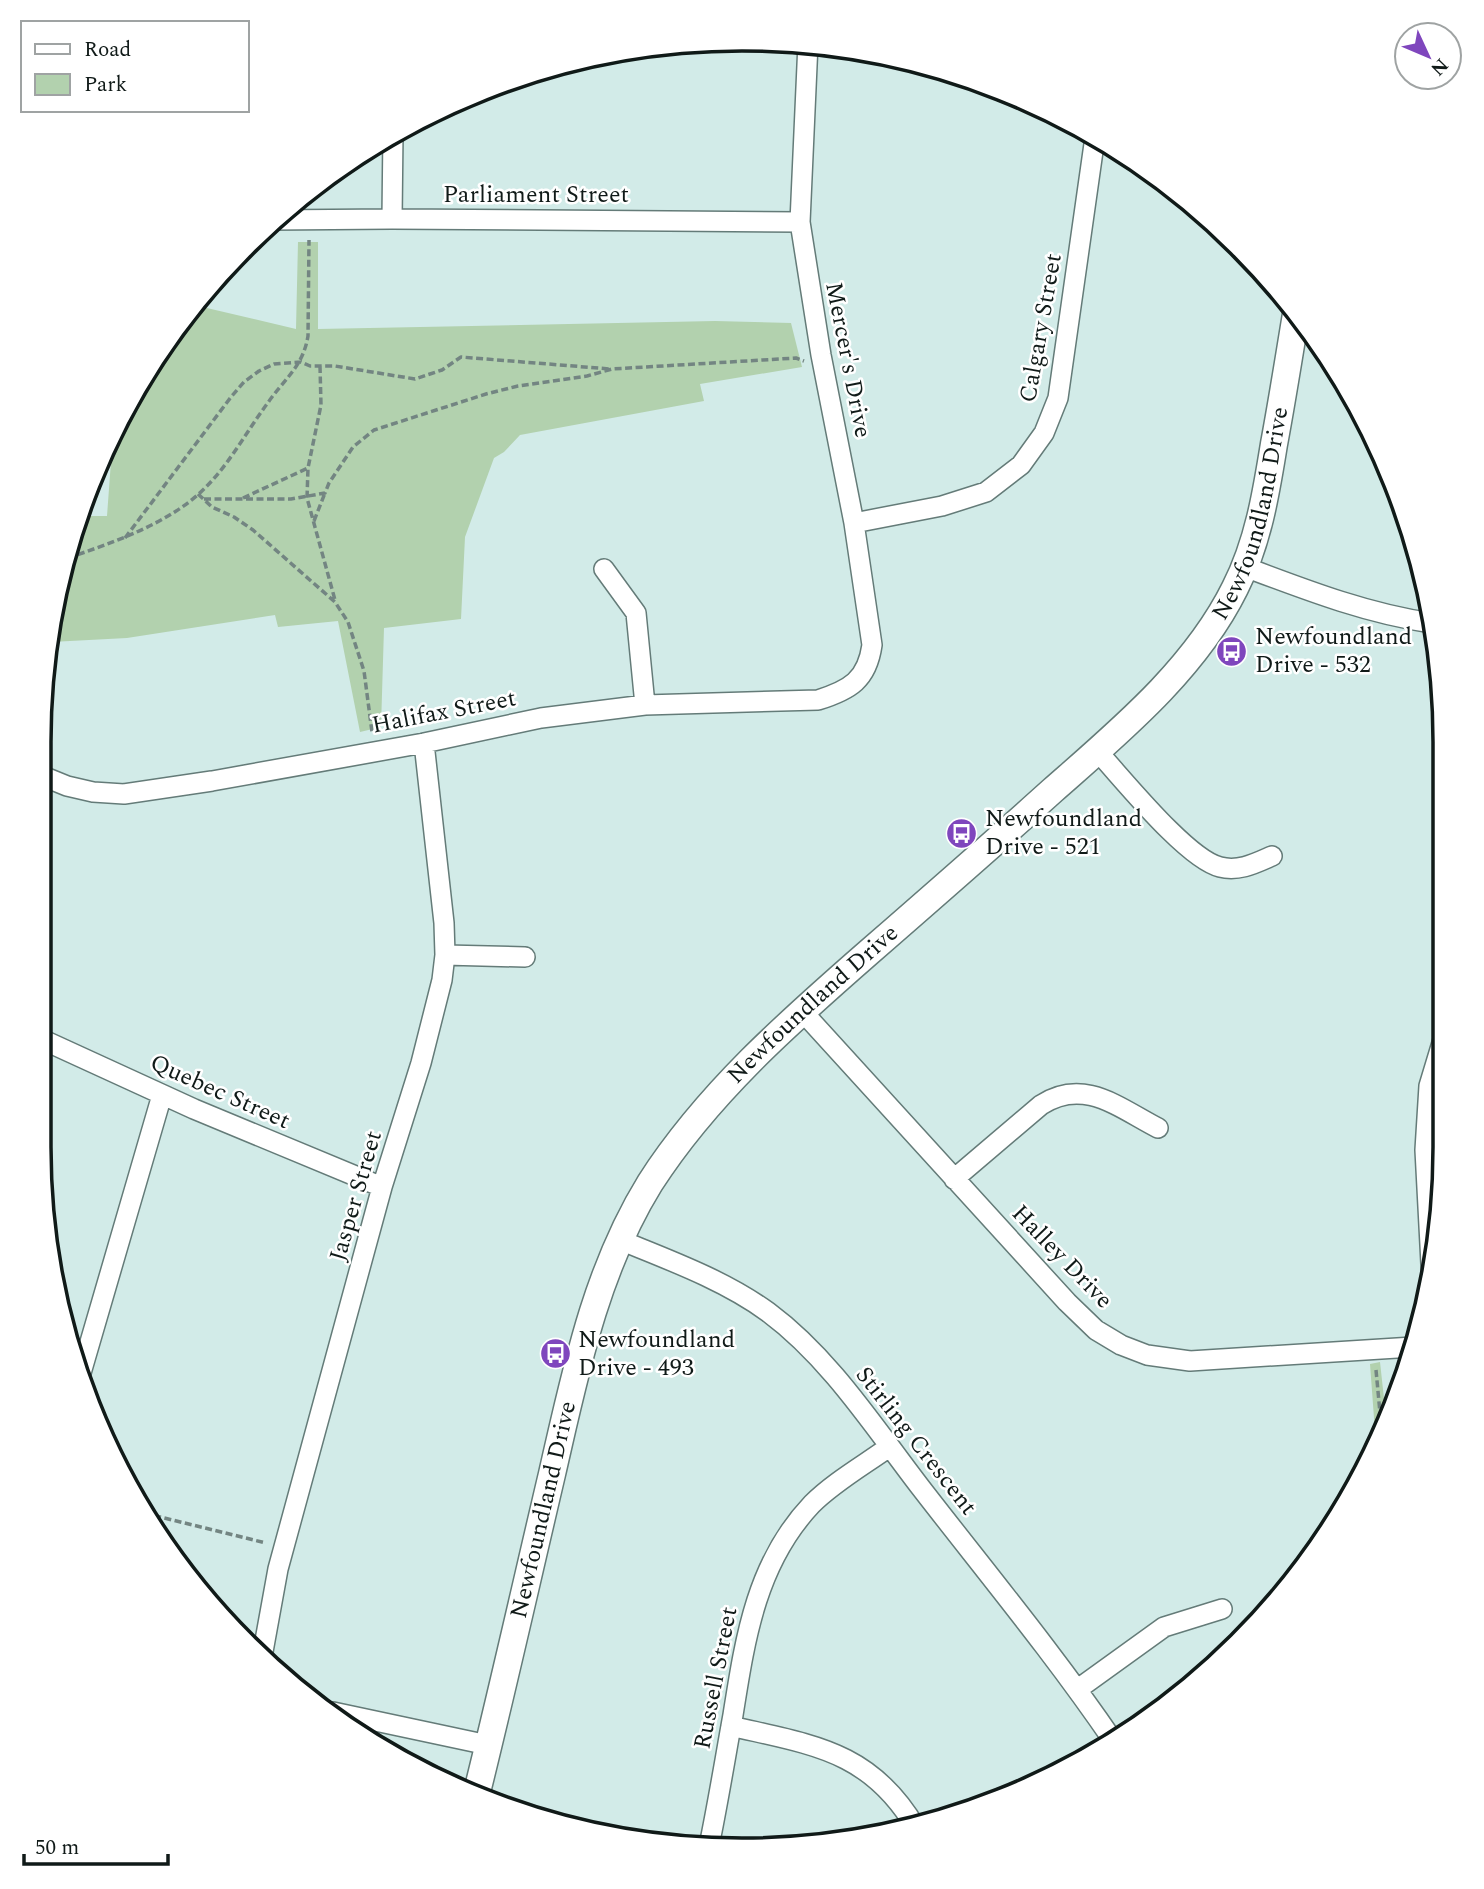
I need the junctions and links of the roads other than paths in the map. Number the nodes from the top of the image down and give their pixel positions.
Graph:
1 (807, 54) edge
2 (393, 145) edge
3 (1094, 147) edge
4 (392, 219) junction
5 (289, 220) edge
6 (800, 222) junction
7 (1294, 326) edge
8 (854, 523) junction
9 (1245, 567) junction
10 (604, 569) dead end
11 (1422, 622) edge
12 (858, 681) joint
13 (645, 705) junction
14 (424, 743) junction
15 (1098, 752) junction
16 (51, 779) edge
17 (1272, 856) dead end
18 (445, 955) junction
19 (525, 957) dead end
20 (802, 1011) junction
21 (51, 1044) edge
22 (1433, 1073) edge
23 (162, 1095) junction
24 (1158, 1128) dead end
25 (954, 1180) junction
26 (382, 1187) junction
27 (1429, 1218) edge
28 (620, 1240) junction
29 (1403, 1348) edge
30 (85, 1361) edge
31 (889, 1447) junction
32 (1222, 1609) dead end
33 (264, 1646) edge
34 (1078, 1689) junction
35 (349, 1715) edge
36 (731, 1726) junction
37 (1108, 1733) edge
38 (488, 1745) junction
39 (478, 1786) edge
40 (910, 1818) edge
41 (711, 1837) edge

1 - 6 street, Mercer's Drive
2 - 4 street
3 - 8 street, Calgary Street
4 - 5 street, Parliament Street
4 - 6 street, Parliament Street
6 - 8 street, Mercer's Drive
7 - 9 street, Newfoundland Drive
8 - 12 street, Mercer's Drive
9 - 11 street
9 - 15 street, Newfoundland Drive
10 - 13 street
12 - 13 street, Halifax Street
13 - 14 street, Halifax Street
14 - 16 street, Halifax Street
14 - 18 street, Jasper Street
15 - 17 street
15 - 20 street, Newfoundland Drive
18 - 19 street
18 - 26 street, Jasper Street
20 - 25 street, Halley Drive
20 - 28 street, Newfoundland Drive
21 - 23 street, Quebec Street
22 - 27 street
23 - 26 street, Quebec Street
23 - 30 street
24 - 25 street
25 - 29 street, Halley Drive
26 - 33 street, Jasper Street
28 - 31 street, Stirling Crescent
28 - 38 street, Newfoundland Drive
31 - 34 street, Stirling Crescent
31 - 36 street, Russell Street
32 - 34 street
34 - 37 street, Stirling Crescent
35 - 38 street
36 - 40 street
36 - 41 street, Russell Street
38 - 39 street, Newfoundland Drive

